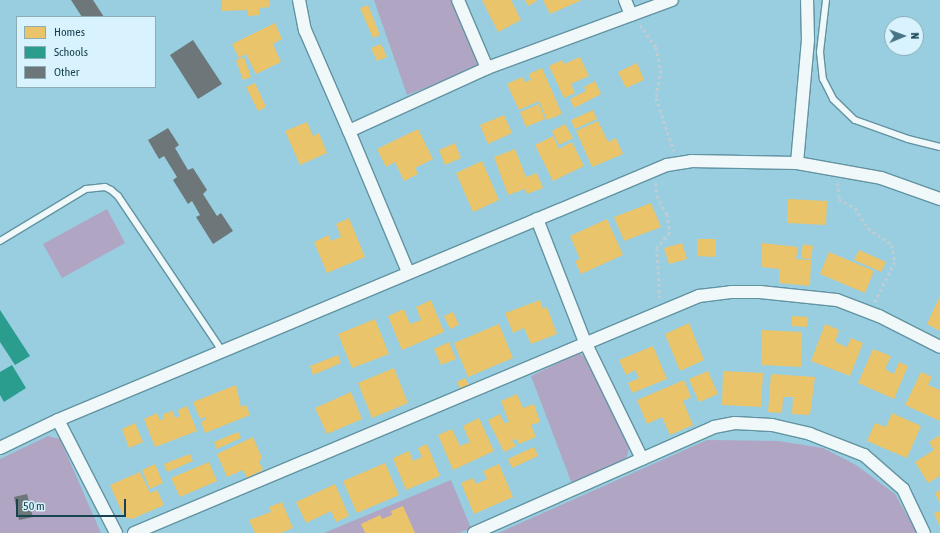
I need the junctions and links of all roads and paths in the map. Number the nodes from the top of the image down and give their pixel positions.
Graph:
1 (299, 0) edge
2 (458, 0) edge
3 (625, 0) edge
4 (672, 0) edge
5 (807, 0) edge
6 (826, 0) edge
7 (634, 14) junction
8 (487, 68) junction
9 (349, 131) junction
10 (940, 146) edge
11 (678, 163) junction
12 (797, 163) junction
13 (654, 170) junction
14 (837, 170) junction
15 (940, 199) edge
16 (537, 220) junction
17 (0, 241) edge
18 (408, 272) junction
19 (660, 310) junction
20 (870, 313) junction
21 (585, 342) junction
22 (940, 347) edge
23 (222, 351) junction
24 (58, 420) junction
25 (0, 448) edge
26 (642, 459) junction
27 (116, 533) edge
28 (134, 533) edge
29 (474, 533) edge
30 (924, 533) edge

1 - 9 street
2 - 8 street
3 - 7 street
4 - 7 street
5 - 12 street
6 - 10 lane
7 - 8 street
7 - 11 path
8 - 9 street
9 - 18 street
11 - 12 street
11 - 13 street
12 - 14 street
13 - 16 street
13 - 19 path
14 - 15 street
14 - 20 path
16 - 18 street
16 - 21 street
17 - 23 lane
18 - 23 street
19 - 20 street
19 - 21 street
20 - 22 street
21 - 26 street
21 - 28 street
23 - 24 street
24 - 25 street
24 - 27 street
26 - 29 street
26 - 30 street

